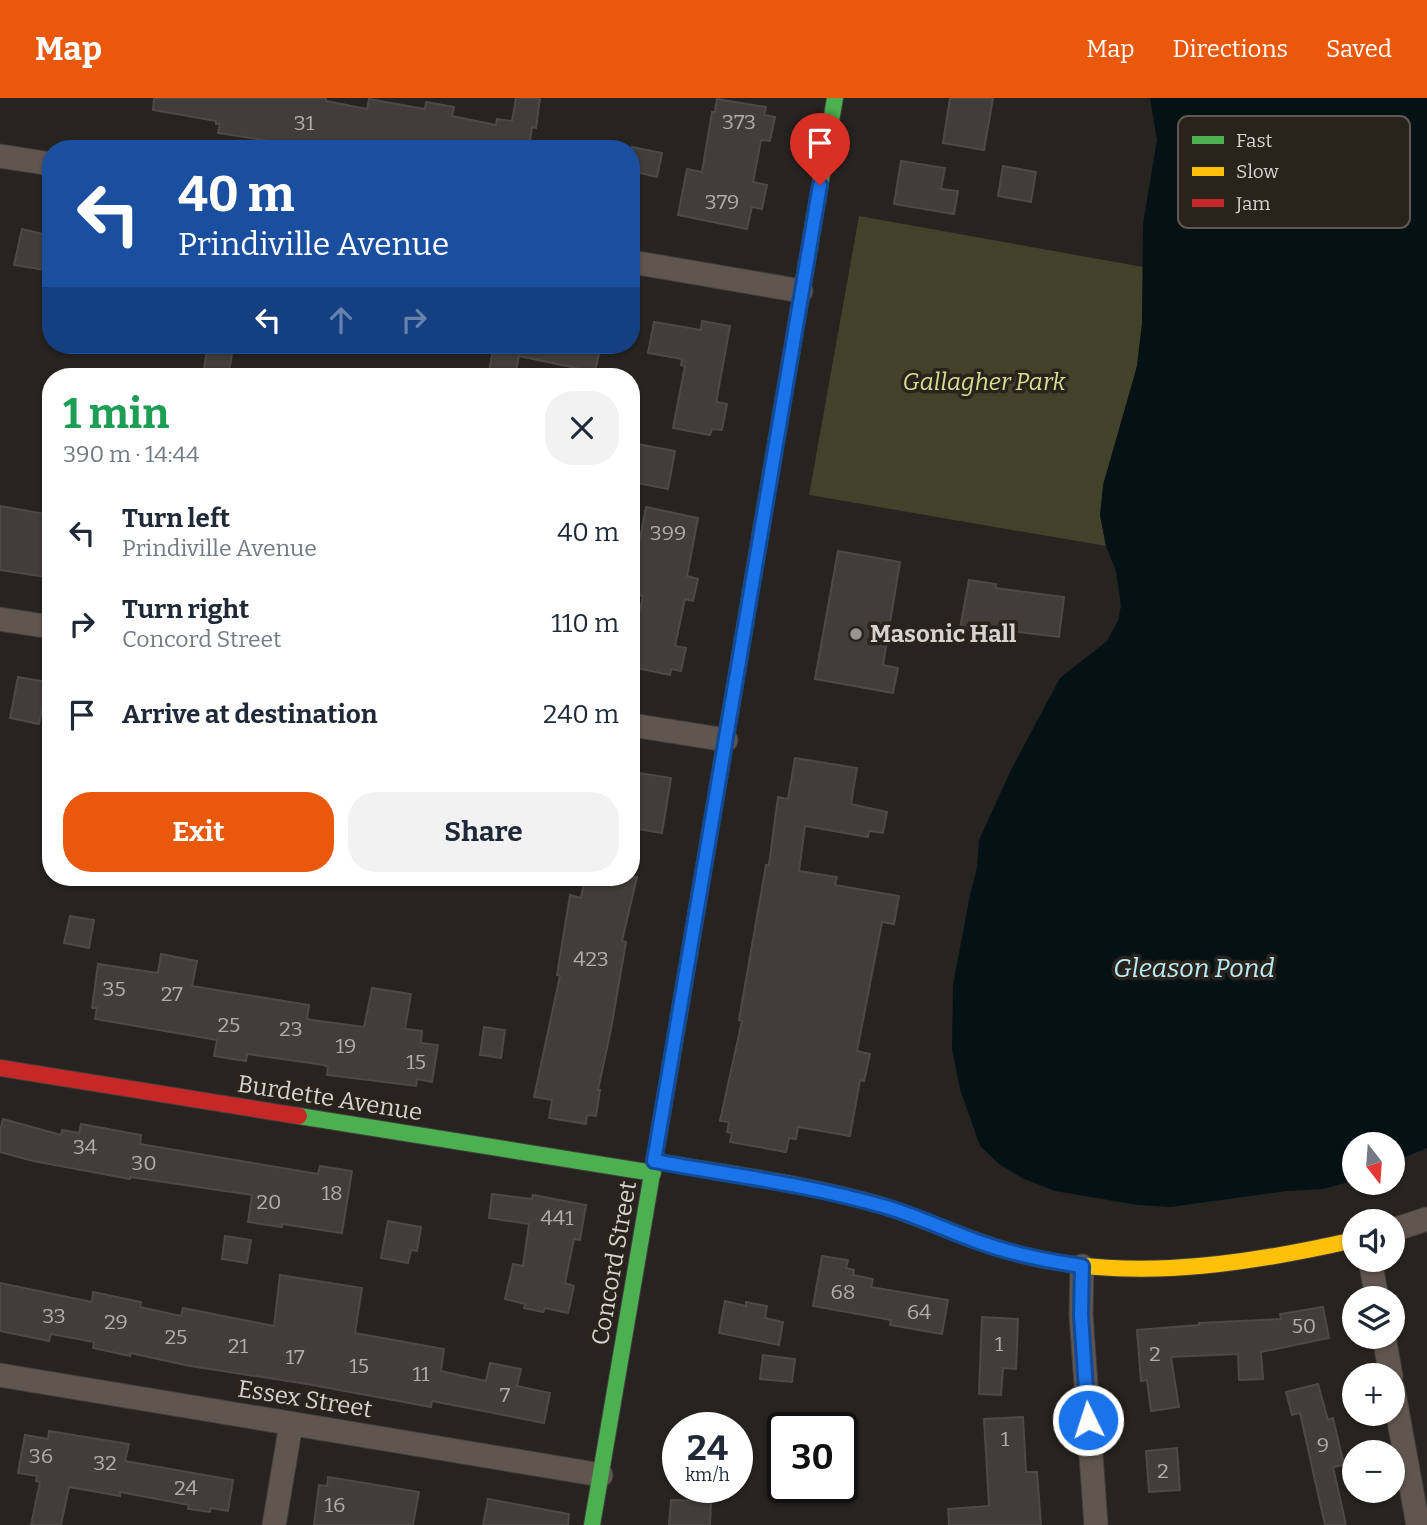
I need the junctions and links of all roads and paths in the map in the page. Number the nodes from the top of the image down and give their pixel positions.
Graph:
1 (835, 98) edge
2 (0, 156) edge
3 (42, 163) edge
4 (640, 263) edge
5 (802, 291) junction
6 (0, 619) edge
7 (42, 626) edge
8 (640, 726) edge
9 (726, 740) junction
10 (0, 1068) edge
11 (653, 1167) junction
12 (1427, 1219) edge
13 (1405, 1226) edge
14 (1342, 1243) edge
15 (1082, 1266) junction
16 (0, 1375) edge
17 (291, 1424) junction
18 (1400, 1426) edge
19 (601, 1475) junction
20 (274, 1525) edge
21 (592, 1525) edge
22 (1096, 1525) edge
23 (1418, 1525) edge

1 - 5 main road, Concord Street
2 - 3 street
4 - 5 street
5 - 9 main road, Concord Street
6 - 7 street
8 - 9 street
9 - 11 main road, Concord Street
10 - 11 main road, Burdette Avenue
11 - 15 main road, Burdette Avenue
11 - 19 main road, Concord Street
12 - 13 street
14 - 15 main road, Burdette Avenue
15 - 22 street
16 - 17 street, Essex Street
17 - 19 street, Essex Street
17 - 20 street
18 - 23 street
19 - 21 main road, Concord Street

